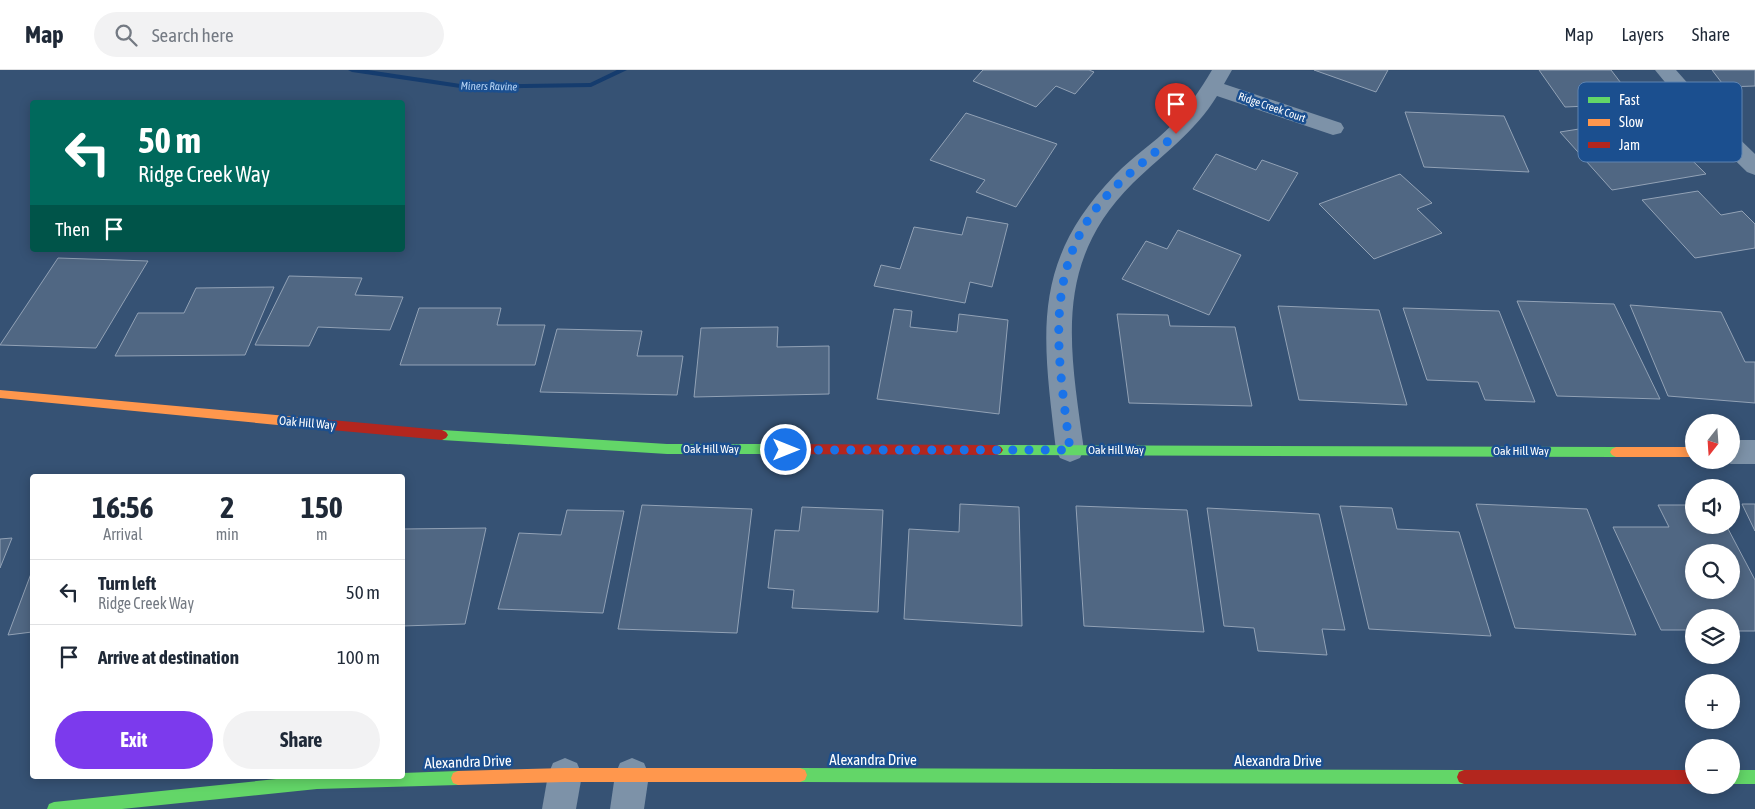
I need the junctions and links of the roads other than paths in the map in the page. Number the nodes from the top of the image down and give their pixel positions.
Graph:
1 (1665, 70) edge
2 (1217, 78) edge
3 (1675, 82) edge
4 (1333, 128) dead end
5 (1742, 154) edge
6 (1755, 167) edge
7 (0, 394) edge
8 (1070, 450) junction
9 (1685, 452) edge
10 (1740, 452) edge
11 (1755, 452) edge
12 (565, 775) junction
13 (632, 775) junction
14 (1685, 777) edge
15 (1740, 777) edge
16 (1755, 777) edge
17 (54, 809) edge
18 (559, 809) edge
19 (627, 809) edge

1 - 3 street
2 - 4 street, Ridge Creek Court
2 - 8 street
5 - 6 street
7 - 8 street, Oak Hill Way
8 - 9 street, Oak Hill Way
10 - 11 street
12 - 13 street, Alexandra Drive
12 - 17 street, Alexandra Drive
12 - 18 street
13 - 14 street, Alexandra Drive
13 - 19 street
15 - 16 street

